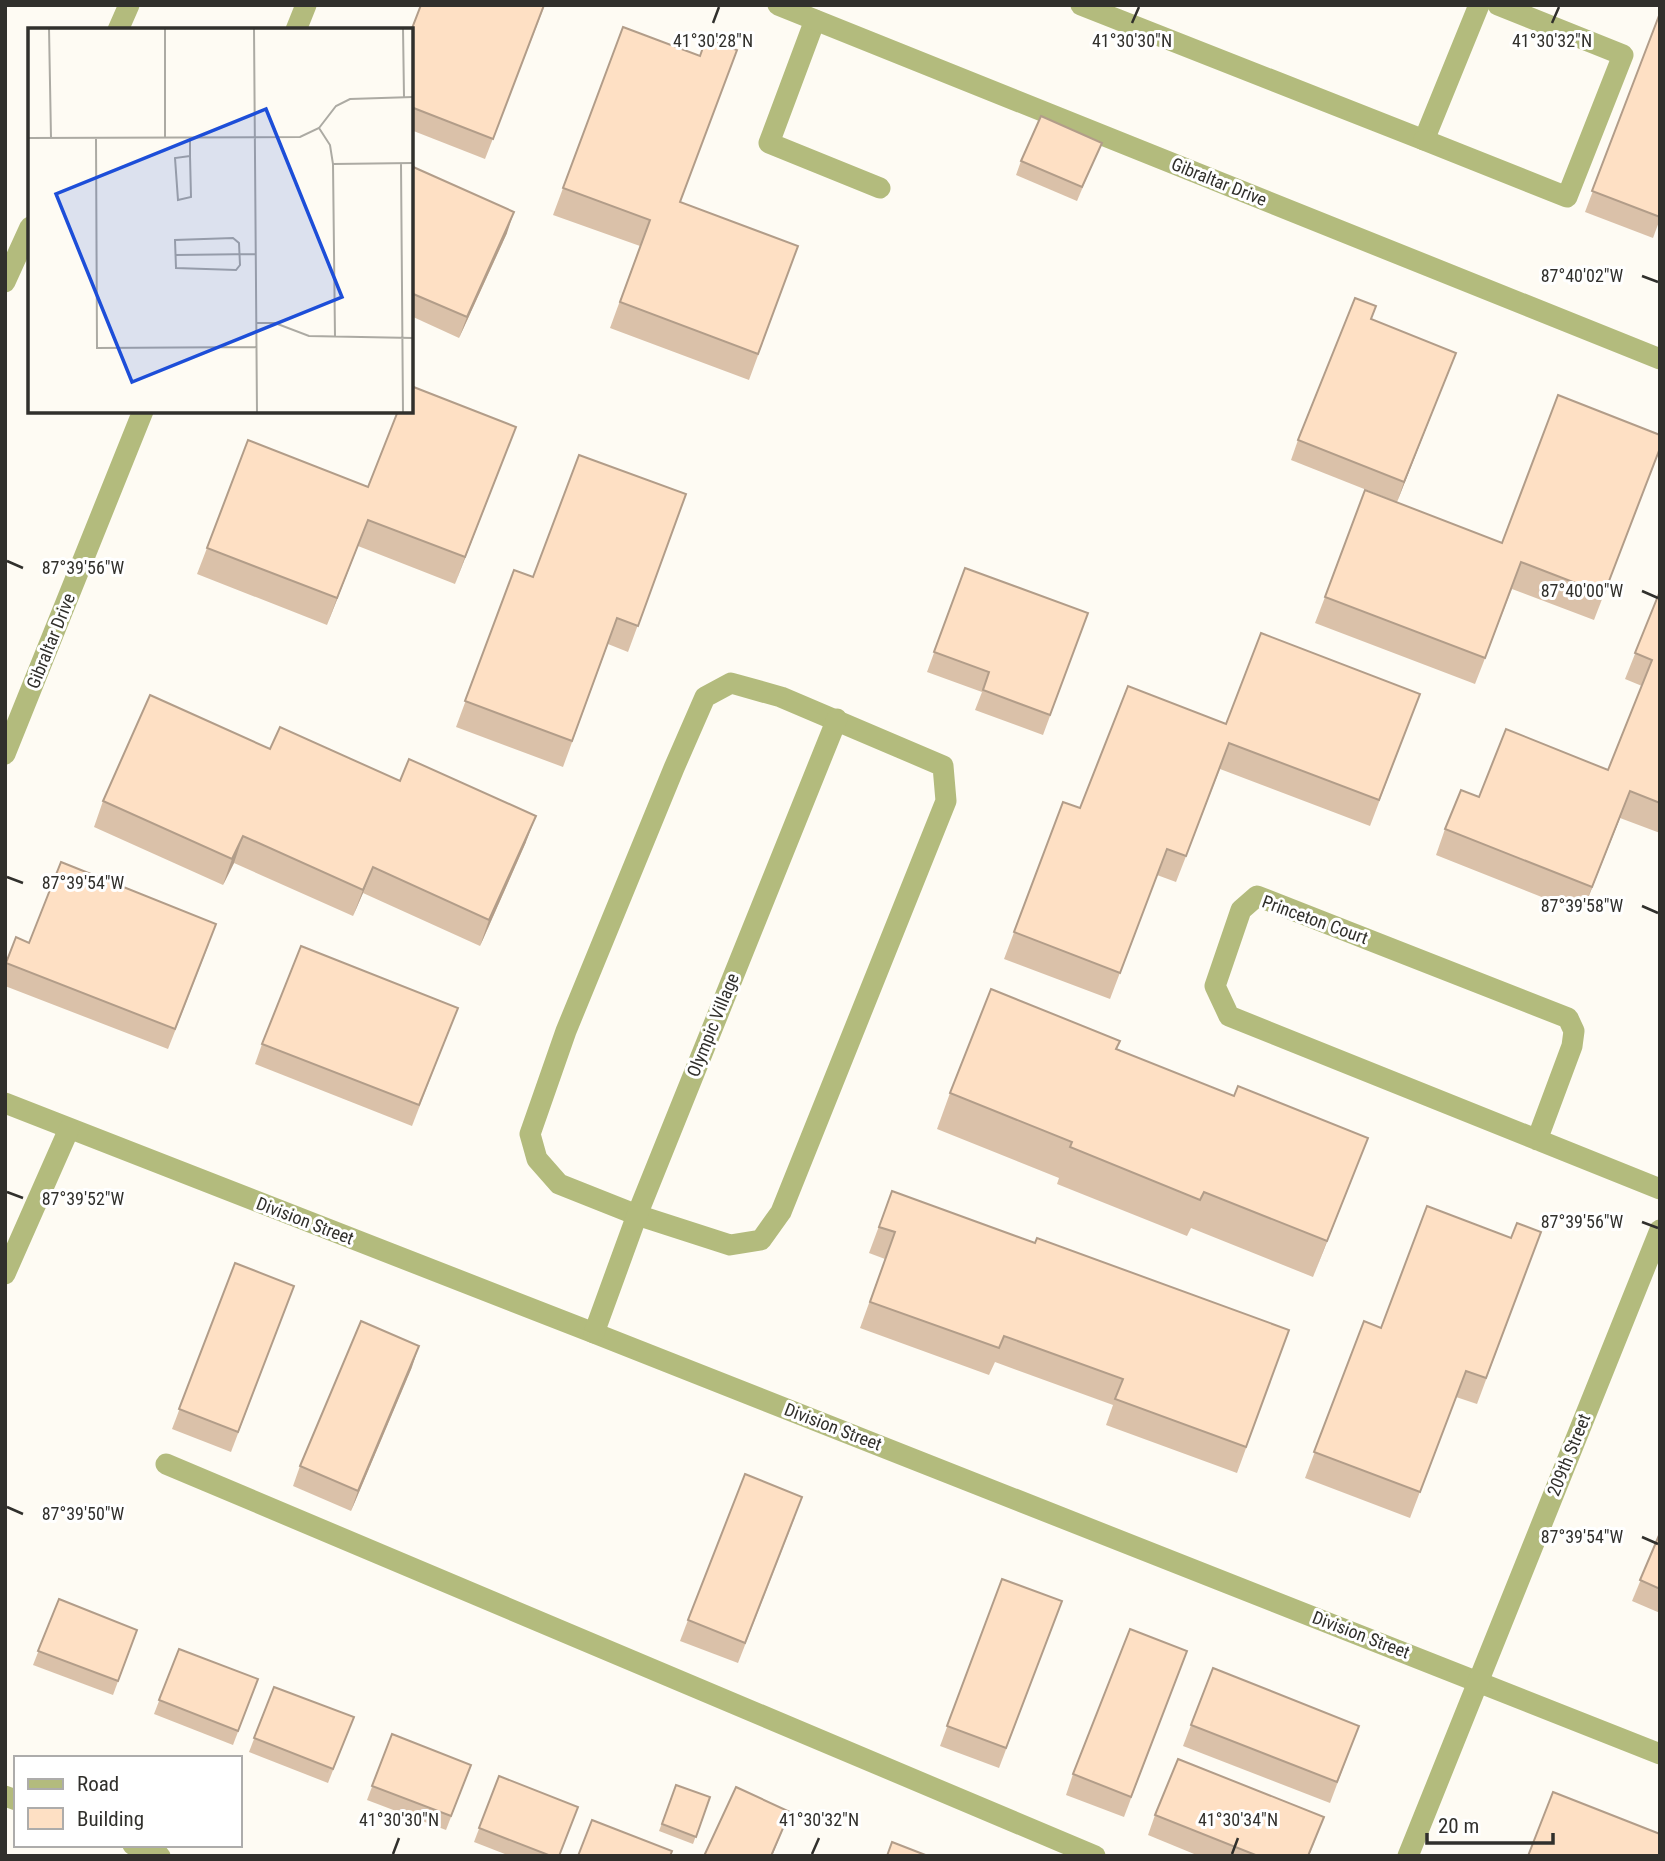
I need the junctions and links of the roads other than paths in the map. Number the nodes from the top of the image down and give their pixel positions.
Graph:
1 (129, 5) edge
2 (306, 5) edge
3 (778, 5) edge
4 (1081, 5) edge
5 (1479, 5) edge
6 (1498, 5) edge
7 (816, 20) junction
8 (119, 28) edge
9 (297, 28) edge
10 (1424, 140) junction
11 (880, 188) dead end
12 (28, 231) edge
13 (5, 282) edge
14 (1660, 359) edge
15 (142, 413) edge
16 (837, 719) junction
17 (5, 754) edge
18 (5, 1103) edge
19 (69, 1129) junction
20 (1537, 1140) junction
21 (1660, 1189) edge
22 (637, 1215) junction
23 (1660, 1230) edge
24 (5, 1273) edge
25 (594, 1333) junction
26 (166, 1464) dead end
27 (1478, 1681) junction
28 (1660, 1754) edge
29 (138, 1847) edge
30 (160, 1856) edge
31 (1095, 1856) edge
32 (1408, 1856) edge

1 - 8 street
2 - 9 street
3 - 7 street, Gibraltar Drive
4 - 10 street
5 - 10 street
6 - 10 street
7 - 11 street
7 - 14 street, Gibraltar Drive
12 - 13 street
15 - 17 street, Gibraltar Drive
16 - 22 street, Olympic Village
16 - 22 street
16 - 22 street
18 - 19 street, Division Street
19 - 24 street
19 - 25 street, Division Street
20 - 20 street, Princeton Court
20 - 21 street, Princeton Court
22 - 25 street, Olympic Village
23 - 27 street, 209th Street
25 - 27 street, Division Street
26 - 31 street
27 - 28 street, Division Street
27 - 32 street, 209th Street
29 - 30 street

